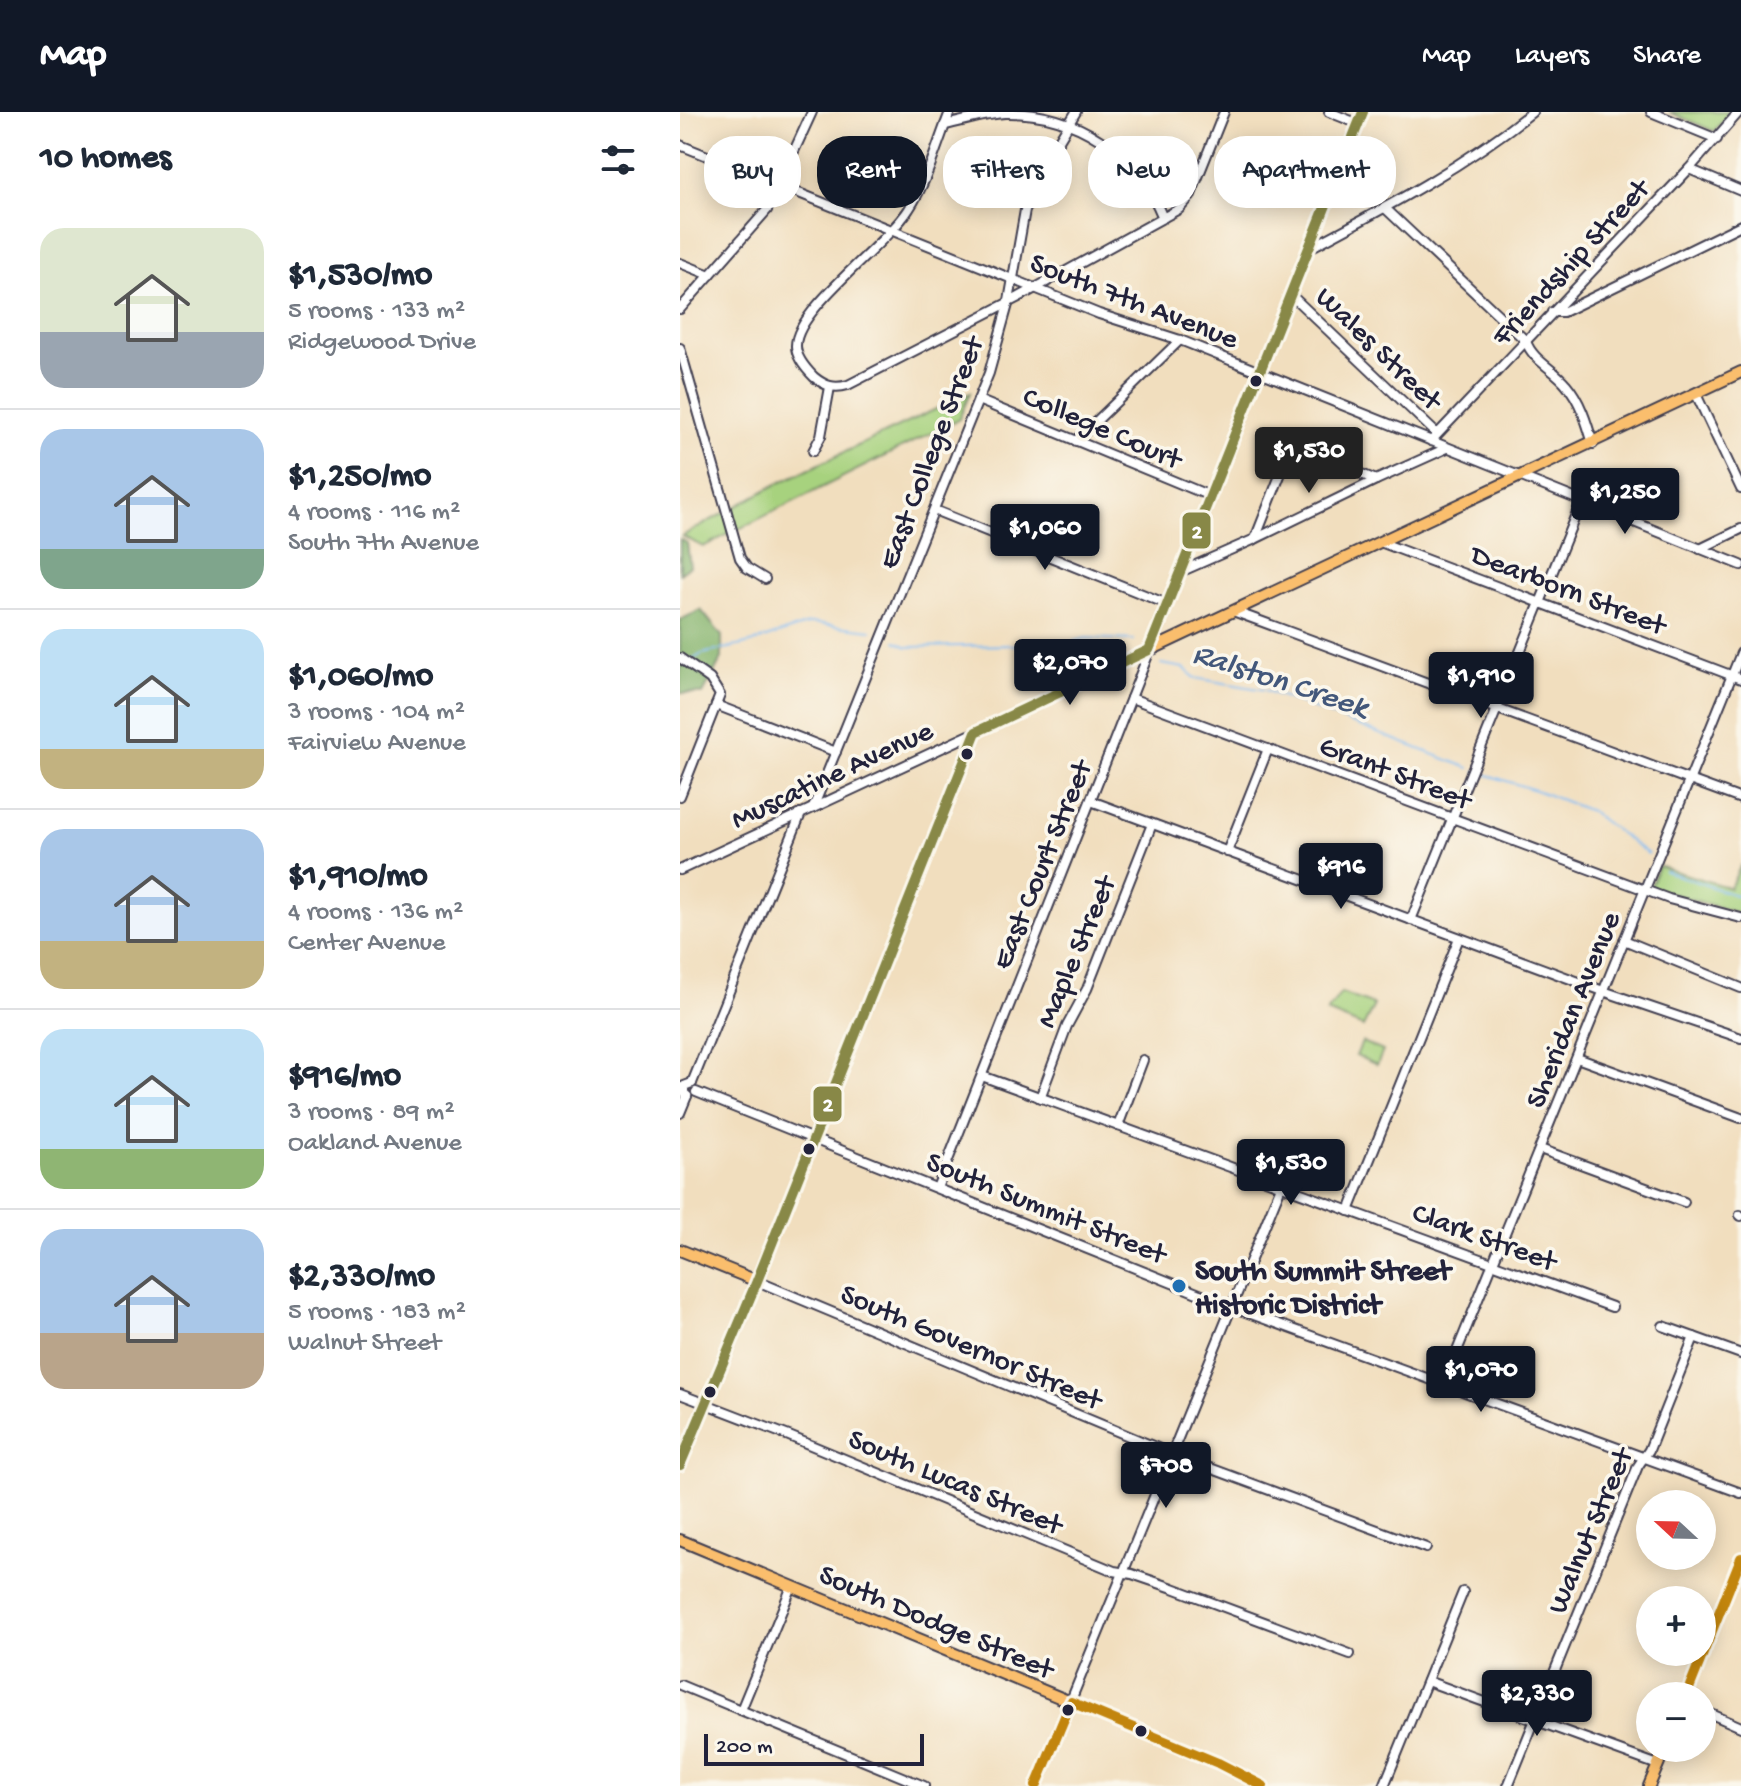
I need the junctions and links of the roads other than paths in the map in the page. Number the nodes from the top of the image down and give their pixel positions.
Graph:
1 (812, 112) edge
2 (950, 112) edge
3 (1076, 112) edge
4 (1224, 112) edge
5 (1329, 112) edge
6 (1363, 112) edge
7 (1532, 112) edge
8 (1651, 112) edge
9 (1739, 112) edge
10 (1069, 122) junction
11 (1359, 124) junction
12 (945, 125) junction
13 (801, 136) edge
14 (1717, 139) junction
15 (680, 145) edge
16 (704, 155) edge
17 (1689, 169) junction
18 (1741, 191) edge
19 (801, 194) edge
20 (1396, 202) edge
21 (766, 208) edge
22 (1385, 208) joint
23 (1163, 218) junction
24 (1741, 225) edge
25 (891, 230) junction
26 (1309, 248) junction
27 (680, 263) edge
28 (710, 275) junction
29 (1012, 279) junction
30 (1034, 287) junction
31 (1291, 295) junction
32 (1009, 301) junction
33 (680, 309) edge
34 (1552, 312) junction
35 (1180, 340) junction
36 (1526, 341) junction
37 (680, 348) edge
38 (1259, 372) junction
39 (1741, 372) edge
40 (830, 387) junction
41 (1696, 394) junction
42 (978, 400) junction
43 (1434, 438) junction
44 (1076, 441) junction
45 (1593, 444) junction
46 (1447, 448) junction
47 (813, 451) dead end
48 (1521, 478) junction
49 (1376, 480) junction
50 (1741, 489) edge
51 (1210, 496) junction
52 (1581, 502) junction
53 (934, 510) junction
54 (1741, 529) edge
55 (1255, 539) junction
56 (1380, 542) junction
57 (1700, 549) junction
58 (1741, 565) edge
59 (1180, 572) junction
60 (765, 579) dead end
61 (1539, 603) junction
62 (1167, 604) junction
63 (1233, 611) junction
64 (1149, 650) junction
65 (1741, 653) edge
66 (681, 659) edge
67 (1736, 677) edge
68 (1131, 698) junction
69 (716, 705) junction
70 (1496, 709) junction
71 (976, 732) junction
72 (1268, 749) junction
73 (836, 752) junction
74 (1690, 779) junction
75 (680, 796) edge
76 (1741, 799) edge
77 (1091, 801) junction
78 (813, 808) junction
79 (800, 816) junction
80 (1452, 818) junction
81 (1152, 824) junction
82 (1227, 852) junction
83 (680, 870) edge
84 (1645, 890) junction
85 (1741, 918) edge
86 (1411, 920) junction
87 (1459, 938) junction
88 (1624, 940) junction
89 (1741, 988) edge
90 (1603, 991) junction
91 (1741, 1038) edge
92 (1577, 1058) junction
93 (1143, 1060) dead end
94 (982, 1076) junction
95 (688, 1089) edge
96 (1040, 1098) junction
97 (680, 1113) edge
98 (1741, 1118) edge
99 (1118, 1126) junction
100 (814, 1138) junction
101 (1540, 1149) junction
102 (1281, 1186) junction
103 (937, 1188) junction
104 (1684, 1202) dead end
105 (1349, 1211) junction
106 (680, 1250) edge
107 (1493, 1263) junction
108 (757, 1281) junction
109 (1232, 1307) junction
110 (1612, 1307) dead end
111 (1663, 1326) dead end
112 (1694, 1337) junction
113 (1741, 1354) edge
114 (1444, 1383) junction
115 (680, 1394) edge
116 (707, 1403) junction
117 (1172, 1454) junction
118 (1644, 1457) junction
119 (680, 1465) edge
120 (1741, 1493) edge
121 (680, 1540) edge
122 (1426, 1548) dead end
123 (1741, 1558) edge
124 (1123, 1573) junction
125 (1737, 1579) edge
126 (792, 1586) junction
127 (1463, 1592) dead end
128 (1350, 1654) dead end
129 (1427, 1681) junction
130 (1692, 1682) edge
131 (680, 1685) edge
132 (1071, 1702) junction
133 (741, 1710) junction
134 (1716, 1716) edge
135 (1535, 1720) junction
136 (1741, 1727) edge
137 (1659, 1762) edge
138 (1658, 1765) junction
139 (1260, 1784) edge
140 (924, 1786) edge
141 (1036, 1786) edge
142 (1384, 1786) edge
143 (1508, 1786) edge
144 (1649, 1786) edge

1 - 13 street
2 - 12 street
3 - 10 street, East College Street
4 - 23 street
5 - 11 street
6 - 11 street, East Court Street
7 - 20 street
8 - 14 street
9 - 14 street, Friendship Street
10 - 12 street
10 - 23 street
10 - 29 street, East College Street
11 - 26 street, East Court Street
12 - 25 street
14 - 17 street, Friendship Street
15 - 16 street, South 7th Avenue
17 - 18 street
17 - 34 street, Friendship Street
19 - 25 street, South 7th Avenue
21 - 28 street
22 - 26 street
22 - 36 street
23 - 30 street
24 - 34 street
25 - 29 street, South 7th Avenue
25 - 40 street
26 - 31 street, East Court Street
27 - 28 street
28 - 33 street
29 - 30 street, South 7th Avenue
29 - 32 street, East College Street
30 - 32 street
30 - 35 street, South 7th Avenue
31 - 38 street, East Court Street
31 - 43 street, Wales Street
32 - 40 street
32 - 42 street, East College Street
34 - 36 street, Friendship Street
35 - 38 street, South 7th Avenue
35 - 44 street
36 - 43 street, Friendship Street
36 - 45 street
37 - 60 street
38 - 43 street, South 7th Avenue
38 - 51 street, East Court Street
39 - 41 main road, Muscatine Avenue
40 - 47 street
41 - 45 main road, Muscatine Avenue
41 - 50 street
42 - 44 street, College Court
42 - 53 street, East College Street
43 - 46 street, South 7th Avenue
44 - 51 street, College Court
45 - 48 main road, Muscatine Avenue
46 - 48 street, South 7th Avenue
46 - 49 street
48 - 52 street, South 7th Avenue
48 - 56 main road, Muscatine Avenue
49 - 55 street
49 - 55 street
51 - 59 street, East Court Street
52 - 57 street, South 7th Avenue
52 - 61 street
53 - 62 street
53 - 73 street, East College Street
54 - 57 street
55 - 59 street
56 - 61 street, Dearborn Street
56 - 63 main road, Muscatine Avenue
57 - 58 street, South 7th Avenue
59 - 62 street, East Court Street
61 - 67 street, Dearborn Street
61 - 70 street
62 - 64 street, East Court Street
63 - 64 main road, Muscatine Avenue
63 - 70 street
64 - 68 street, East Court Street
64 - 71 main road, Muscatine Avenue
65 - 67 street, Sheridan Avenue
66 - 69 street
67 - 74 street, Sheridan Avenue
68 - 72 street, Grant Street
68 - 77 street, East Court Street
69 - 73 street
69 - 75 street
70 - 74 street
70 - 80 street
71 - 78 street, Muscatine Avenue
71 - 100 main road
72 - 80 street, Grant Street
72 - 82 street
73 - 78 street, East College Street
74 - 76 street
74 - 84 street, Sheridan Avenue
77 - 81 street
77 - 94 street, East Court Street
78 - 79 street, Muscatine Avenue
79 - 83 street, Muscatine Avenue
79 - 95 street
80 - 84 street, Grant Street
80 - 86 street
81 - 82 street
81 - 96 street, Maple Street
82 - 86 street
84 - 85 street, Grant Street
84 - 88 street, Sheridan Avenue
86 - 87 street
87 - 90 street
87 - 105 street
88 - 89 street
88 - 90 street, Sheridan Avenue
90 - 91 street
90 - 92 street, Sheridan Avenue
92 - 98 street
92 - 101 street, Sheridan Avenue
93 - 99 street
94 - 96 street, Clark Street
94 - 103 street, East Court Street
95 - 97 street
95 - 100 street, South Summit Street
96 - 99 street, Clark Street
99 - 102 street, Clark Street
100 - 103 street, South Summit Street
100 - 108 main road
101 - 104 street
101 - 107 street, Sheridan Avenue
102 - 105 street, Clark Street
102 - 109 street
103 - 109 street, South Summit Street
105 - 107 street, Clark Street
106 - 108 main road, South Governor Street
107 - 110 street, Clark Street
107 - 114 street, Sheridan Avenue
108 - 116 main road
108 - 117 street, South Governor Street
109 - 114 street, South Summit Street
109 - 117 street
111 - 112 street
112 - 113 street
112 - 118 street, Walnut Street
114 - 118 street, South Summit Street
115 - 116 street, South Lucas Street
116 - 119 main road
116 - 124 street, South Lucas Street
117 - 122 street, South Governor Street
117 - 124 street
118 - 120 street, South Summit Street
118 - 135 street, Walnut Street
121 - 126 main road, South Dodge Street
123 - 125 main road
124 - 128 street, South Lucas Street
124 - 132 street
125 - 130 main road
126 - 132 main road, South Dodge Street
126 - 133 street
127 - 129 street
129 - 135 street
129 - 142 street
131 - 133 street
132 - 139 main road, South Dodge Street
132 - 141 street
133 - 140 street
134 - 136 street
135 - 138 street
135 - 143 street, Walnut Street
137 - 138 main road
138 - 144 main road

